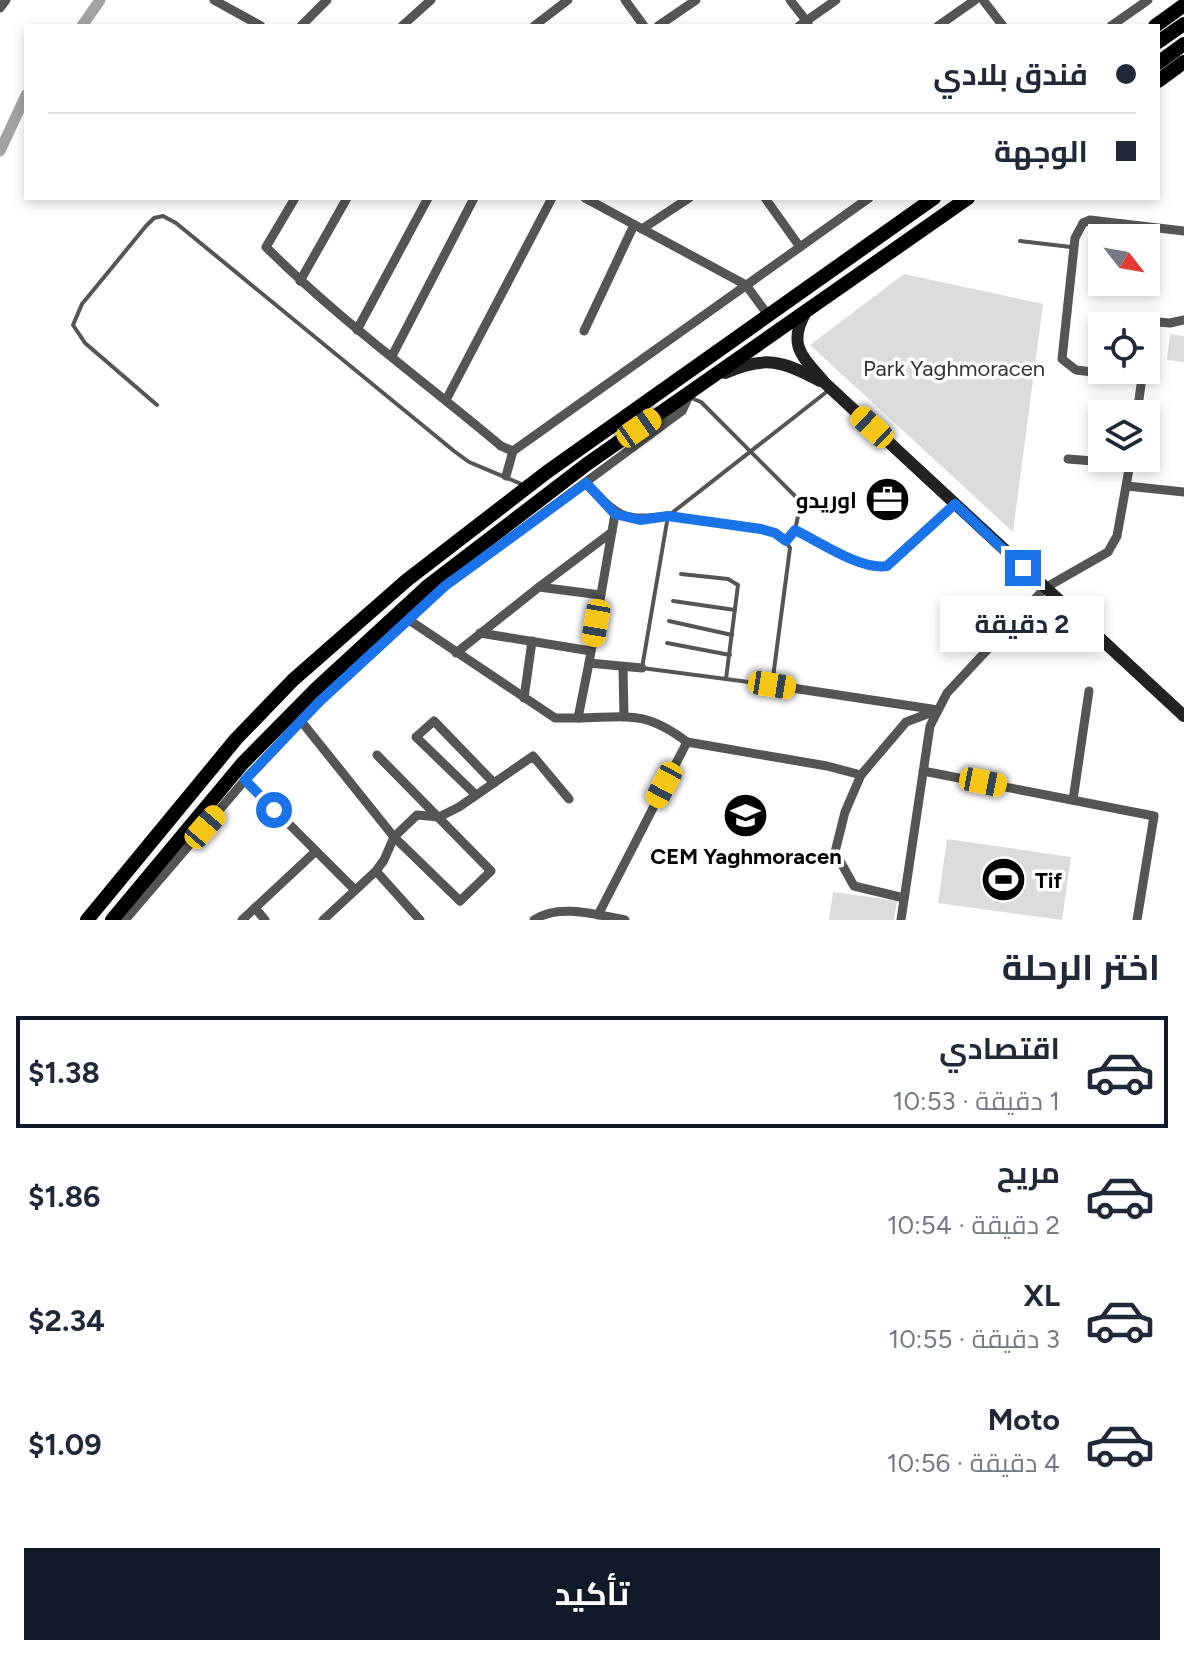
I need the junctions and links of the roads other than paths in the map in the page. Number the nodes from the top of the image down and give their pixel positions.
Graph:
1 (6, 0) edge
2 (214, 0) edge
3 (327, 0) edge
4 (431, 0) edge
5 (568, 0) edge
6 (625, 0) edge
7 (696, 0) edge
8 (790, 0) edge
9 (836, 0) edge
10 (975, 0) edge
11 (983, 0) edge
12 (1148, 0) edge
13 (1184, 5) edge
14 (0, 8) edge
15 (257, 24) edge
16 (303, 24) edge
17 (404, 24) edge
18 (537, 24) edge
19 (643, 24) edge
20 (661, 24) edge
21 (805, 24) edge
22 (941, 24) edge
23 (1001, 24) edge
24 (1114, 24) edge
25 (1158, 24) edge
26 (1184, 24) edge
27 (1160, 41) edge
28 (1184, 44) edge
29 (1160, 62) edge
30 (1184, 62) edge
31 (1160, 80) edge
32 (294, 200) edge
33 (346, 200) edge
34 (427, 200) edge
35 (473, 200) edge
36 (551, 200) edge
37 (589, 200) edge
38 (685, 200) edge
39 (766, 200) edge
40 (866, 200) edge
41 (931, 200) edge
42 (965, 200) edge
43 (638, 227) junction
44 (1184, 231) edge
45 (1020, 241) dead end
46 (800, 247) junction
47 (1074, 247) junction
48 (300, 281) junction
49 (746, 285) junction
50 (806, 311) junction
51 (768, 315) junction
52 (1184, 320) edge
53 (1160, 322) edge
54 (357, 330) junction
55 (584, 331) dead end
56 (392, 356) junction
57 (1088, 371) edge
58 (829, 386) junction
59 (690, 394) junction
60 (446, 400) junction
61 (157, 405) dead end
62 (513, 451) junction
63 (752, 452) junction
64 (1068, 459) dead end
65 (1088, 460) edge
66 (1129, 472) edge
67 (506, 476) junction
68 (586, 483) junction
69 (1127, 486) junction
70 (528, 487) junction
71 (1184, 492) edge
72 (955, 504) junction
73 (615, 514) junction
74 (668, 516) junction
75 (795, 530) junction
76 (612, 532) junction
77 (786, 541) junction
78 (681, 574) dead end
79 (539, 587) junction
80 (1045, 588) junction
81 (601, 595) junction
82 (673, 601) dead end
83 (735, 610) junction
84 (409, 620) junction
85 (669, 621) dead end
86 (480, 633) junction
87 (732, 635) junction
88 (532, 641) junction
89 (667, 643) dead end
90 (591, 651) junction
91 (456, 653) junction
92 (730, 655) junction
93 (589, 663) junction
94 (623, 668) junction
95 (642, 668) junction
96 (726, 679) junction
97 (772, 685) junction
98 (1089, 691) dead end
99 (524, 698) junction
100 (938, 710) junction
101 (1184, 716) edge
102 (624, 717) junction
103 (578, 718) junction
104 (301, 721) junction
105 (687, 742) junction
106 (377, 755) dead end
107 (923, 771) junction
108 (861, 775) junction
109 (245, 780) junction
110 (494, 783) junction
111 (476, 795) junction
112 (569, 799) dead end
113 (1073, 800) junction
114 (439, 817) junction
115 (394, 837) junction
116 (316, 851) junction
117 (376, 871) junction
118 (354, 889) junction
119 (904, 898) junction
120 (255, 908) junction
121 (598, 915) junction
122 (87, 920) edge
123 (112, 920) edge
124 (125, 920) edge
125 (242, 920) edge
126 (265, 920) edge
127 (323, 920) edge
128 (420, 920) edge
129 (534, 920) edge
130 (625, 920) edge
131 (901, 920) edge
132 (1137, 920) edge

1 - 14 street
2 - 15 street
3 - 16 street
4 - 17 street
5 - 18 street
6 - 19 street
7 - 20 street
8 - 21 street
9 - 21 street
10 - 22 street
11 - 23 street
12 - 24 street
13 - 25 highway
26 - 27 highway
28 - 29 highway
30 - 31 highway
32 - 48 street
33 - 48 street
34 - 54 street
35 - 56 street
36 - 60 street
37 - 43 street
38 - 43 street
39 - 46 street
40 - 46 street
41 - 51 highway
42 - 50 highway
43 - 49 street
43 - 55 street
44 - 47 street
45 - 47 lane
46 - 49 street
47 - 57 street
48 - 54 street
49 - 51 street
49 - 62 street
50 - 58 main road
50 - 59 highway
51 - 70 highway
52 - 53 street
54 - 56 street
56 - 60 street
58 - 59 main road
58 - 63 lane
58 - 72 main road
59 - 63 lane
59 - 68 street
59 - 123 highway
60 - 62 street
61 - 67 lane
62 - 67 street
63 - 74 lane
63 - 75 lane
64 - 65 street
66 - 69 street
67 - 70 lane
68 - 73 street
68 - 84 street
69 - 71 street
69 - 80 street
70 - 122 highway
72 - 75 lane
72 - 80 main road
73 - 74 street
73 - 76 street
74 - 77 lane
74 - 95 lane
75 - 77 lane
76 - 79 street
76 - 81 street
77 - 97 lane
78 - 83 lane
79 - 81 street
79 - 86 street
80 - 100 street
80 - 101 main road
81 - 90 street
82 - 83 lane
83 - 87 lane
84 - 91 street
84 - 104 street
85 - 87 lane
86 - 88 street
86 - 91 street
87 - 92 lane
88 - 90 street
88 - 99 street
89 - 92 lane
90 - 93 street
91 - 99 street
92 - 96 lane
93 - 94 street
93 - 103 street
94 - 95 street
94 - 102 street
95 - 96 lane
96 - 97 lane
97 - 100 street
98 - 113 street
99 - 103 street
100 - 107 street
100 - 108 street
102 - 103 street
102 - 105 street
104 - 109 street
104 - 115 street
105 - 108 street
105 - 121 street
106 - 114 street
107 - 113 street
107 - 119 street
108 - 119 street
109 - 116 street
109 - 124 street
110 - 111 street
110 - 111 street
110 - 112 street
111 - 114 street
113 - 132 street
114 - 115 street
114 - 115 street
115 - 117 street
116 - 118 street
116 - 120 street
117 - 118 street
117 - 128 street
118 - 127 street
119 - 131 street
120 - 125 street
120 - 126 street
121 - 129 street
121 - 130 street

